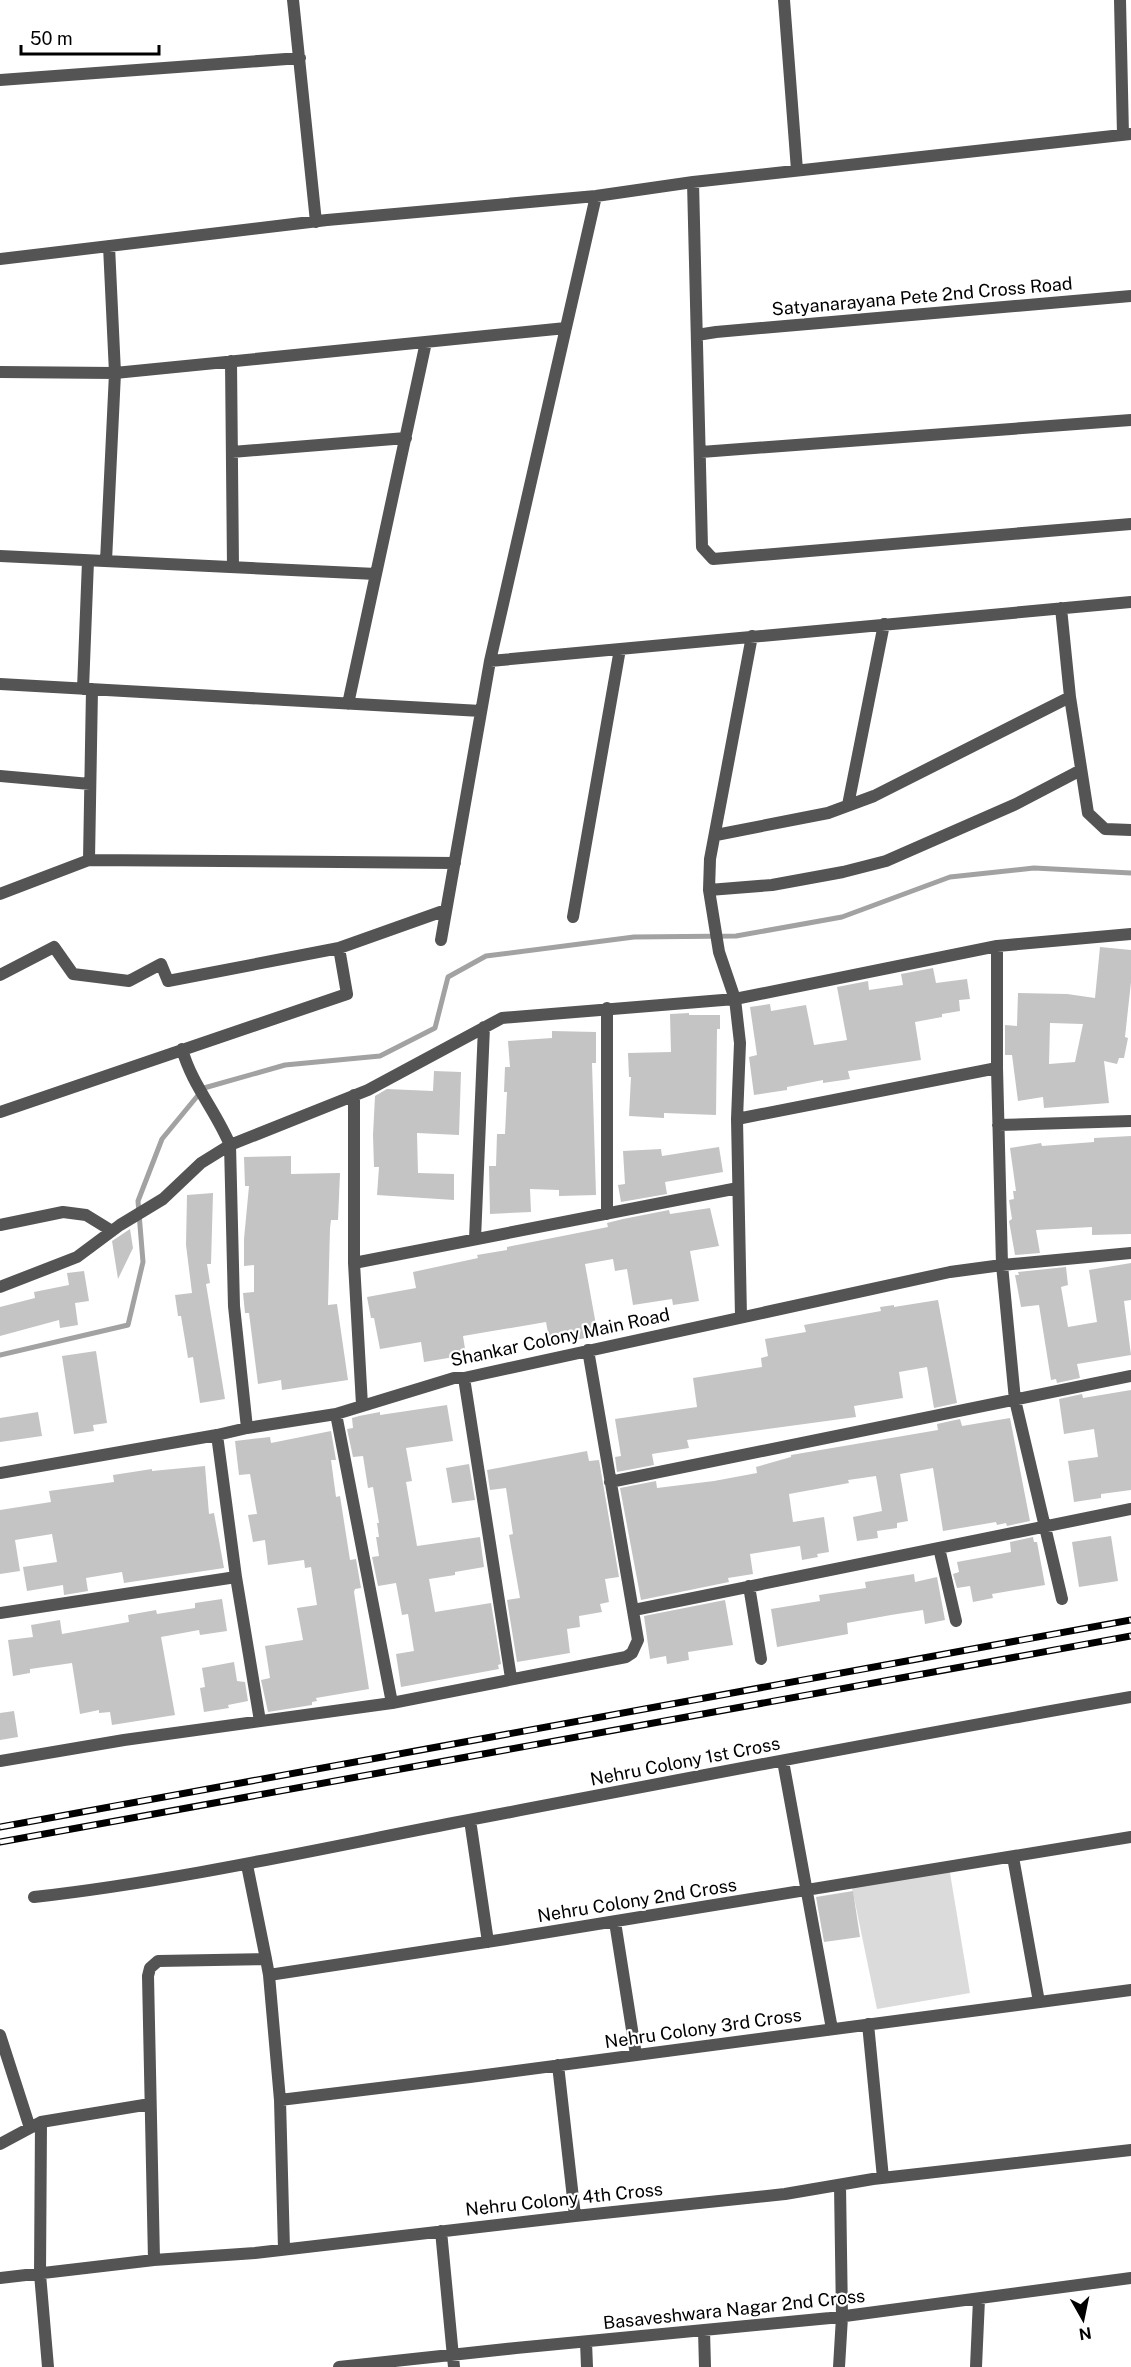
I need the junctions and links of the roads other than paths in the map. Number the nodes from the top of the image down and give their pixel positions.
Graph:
1 (294, 0) edge
2 (784, 0) edge
3 (1120, 0) edge
4 (300, 58) junction
5 (0, 80) edge
6 (1127, 134) edge
7 (797, 170) junction
8 (693, 182) junction
9 (596, 196) junction
10 (316, 222) junction
11 (109, 246) junction
12 (0, 259) edge
13 (1131, 296) edge
14 (566, 328) junction
15 (696, 335) junction
16 (426, 342) junction
17 (231, 361) junction
18 (0, 372) edge
19 (115, 373) junction
20 (1131, 420) edge
21 (406, 438) junction
22 (232, 452) junction
23 (700, 452) junction
24 (1131, 524) edge
25 (0, 556) edge
26 (88, 561) junction
27 (106, 561) junction
28 (233, 567) junction
29 (376, 574) junction
30 (1131, 602) edge
31 (1061, 608) junction
32 (884, 624) junction
33 (752, 636) junction
34 (620, 649) junction
35 (490, 661) junction
36 (0, 684) edge
37 (87, 689) junction
38 (1070, 697) junction
39 (348, 704) junction
40 (481, 711) junction
41 (1081, 770) junction
42 (0, 776) edge
43 (90, 784) junction
44 (848, 805) junction
45 (1131, 830) edge
46 (716, 835) junction
47 (89, 860) junction
48 (454, 863) junction
49 (709, 890) junction
50 (0, 894) edge
51 (446, 910) junction
52 (573, 917) dead end
53 (1131, 934) edge
54 (441, 940) dead end
55 (997, 946) junction
56 (339, 948) junction
57 (0, 975) edge
58 (735, 999) junction
59 (606, 1008) junction
60 (484, 1028) junction
61 (182, 1049) junction
62 (997, 1068) junction
63 (354, 1095) junction
64 (0, 1112) edge
65 (1131, 1118) edge
66 (736, 1119) junction
67 (998, 1125) junction
68 (230, 1145) junction
69 (738, 1188) junction
70 (607, 1214) junction
71 (0, 1225) edge
72 (116, 1228) junction
73 (475, 1239) junction
74 (1131, 1253) edge
75 (354, 1263) junction
76 (1002, 1264) junction
77 (0, 1287) edge
78 (741, 1317) junction
79 (588, 1350) junction
80 (1131, 1376) edge
81 (464, 1378) junction
82 (1015, 1400) junction
83 (362, 1405) junction
84 (336, 1414) junction
85 (246, 1428) junction
86 (217, 1436) junction
87 (0, 1473) edge
88 (610, 1482) junction
89 (1131, 1509) edge
90 (1044, 1527) junction
91 (939, 1548) junction
92 (236, 1576) junction
93 (749, 1586) junction
94 (1062, 1599) dead end
95 (634, 1610) junction
96 (0, 1613) edge
97 (956, 1621) dead end
98 (761, 1659) dead end
99 (511, 1678) junction
100 (1131, 1697) edge
101 (392, 1703) junction
102 (260, 1721) junction
103 (0, 1761) edge
104 (783, 1761) junction
105 (470, 1820) junction
106 (1131, 1837) edge
107 (1013, 1857) junction
108 (247, 1865) junction
109 (805, 1890) junction
110 (34, 1897) dead end
111 (615, 1922) junction
112 (488, 1942) junction
113 (266, 1959) junction
114 (269, 1975) junction
115 (1131, 1990) edge
116 (1040, 2002) junction
117 (868, 2024) junction
118 (832, 2029) junction
119 (0, 2035) edge
120 (636, 2055) junction
121 (558, 2065) junction
122 (280, 2100) junction
123 (150, 2104) junction
124 (35, 2125) junction
125 (0, 2144) edge
126 (1131, 2150) edge
127 (883, 2178) junction
128 (840, 2185) junction
129 (575, 2216) junction
130 (441, 2231) junction
131 (284, 2249) junction
132 (154, 2260) junction
133 (40, 2274) junction
134 (0, 2278) edge
135 (1131, 2278) edge
136 (979, 2299) junction
137 (842, 2317) junction
138 (705, 2330) junction
139 (586, 2342) junction
140 (453, 2361) edge
141 (48, 2367) edge
142 (339, 2367) edge
143 (586, 2367) edge
144 (705, 2367) edge
145 (839, 2367) edge
146 (976, 2367) edge

1 - 4 street
2 - 7 street
3 - 6 street
4 - 5 street
4 - 10 street
6 - 7 street
7 - 8 street
8 - 9 street
8 - 15 street
9 - 10 street
9 - 14 street
10 - 11 street
11 - 12 street
11 - 19 street
13 - 15 street, Satyanarayana Pete 2nd Cross Road
14 - 16 street
14 - 35 street
15 - 23 street
16 - 17 street
16 - 21 street
17 - 19 street
17 - 22 street
18 - 19 street
19 - 27 street
20 - 23 street
21 - 22 street
21 - 29 street
22 - 28 street
23 - 24 street
25 - 26 street
26 - 27 street
26 - 37 street
27 - 28 street
28 - 29 street
29 - 39 street
30 - 31 street
31 - 32 street
31 - 38 street
32 - 33 street
32 - 44 street
33 - 34 street
33 - 46 street
34 - 35 street
34 - 52 street
35 - 40 street
36 - 37 street
37 - 39 street
37 - 43 street
38 - 41 street
38 - 44 street
39 - 40 street
40 - 48 street
41 - 45 street
41 - 49 street
42 - 43 street
43 - 47 street
44 - 46 street
46 - 49 street
47 - 48 street
47 - 50 street
48 - 51 street
49 - 58 street
51 - 54 street
51 - 56 street
53 - 55 street
55 - 58 street
55 - 62 street
56 - 57 street
56 - 61 street
58 - 59 street
58 - 66 street
59 - 60 street
59 - 70 street
60 - 63 street
60 - 73 street
61 - 64 street
61 - 68 street
62 - 66 street
62 - 67 street
63 - 68 street
63 - 75 street
65 - 67 street
66 - 69 street
67 - 76 street
68 - 72 street
68 - 85 street
69 - 70 street
69 - 78 street
70 - 73 street
71 - 72 street
72 - 77 street
73 - 75 street
74 - 76 street, Shankar Colony Main Road
75 - 83 street
76 - 78 street, Shankar Colony Main Road
76 - 82 street
78 - 79 street, Shankar Colony Main Road
79 - 81 street, Shankar Colony Main Road
79 - 88 street
80 - 82 street
81 - 83 street, Shankar Colony Main Road
81 - 99 street
82 - 88 street
82 - 90 street
83 - 84 street, Shankar Colony Main Road
84 - 85 street, Shankar Colony Main Road
84 - 101 street
85 - 86 street, Shankar Colony Main Road
86 - 87 street, Shankar Colony Main Road
86 - 92 street
88 - 95 street
89 - 90 street
90 - 91 street
90 - 94 street
91 - 93 street
91 - 97 street
92 - 96 street
92 - 102 street
93 - 95 street
93 - 98 street
95 - 99 street
99 - 101 street
100 - 104 street, Nehru Colony 1st Cross
101 - 102 street
102 - 103 street
104 - 105 street, Nehru Colony 1st Cross
104 - 109 street
105 - 108 street, Nehru Colony 1st Cross
105 - 112 street
106 - 107 street, Nehru Colony 2nd Cross
107 - 109 street, Nehru Colony 2nd Cross
107 - 116 street
108 - 110 street, Nehru Colony 1st Cross
108 - 113 street
109 - 111 street, Nehru Colony 2nd Cross
109 - 118 street
111 - 112 street, Nehru Colony 2nd Cross
111 - 120 street
112 - 114 street, Nehru Colony 2nd Cross
113 - 114 street
113 - 123 street
114 - 122 street
115 - 116 street, Nehru Colony 3rd Cross
116 - 117 street, Nehru Colony 3rd Cross
117 - 118 street, Nehru Colony 3rd Cross
117 - 127 street
118 - 120 street, Nehru Colony 3rd Cross
119 - 124 street
120 - 121 street, Nehru Colony 3rd Cross
121 - 122 street, Nehru Colony 3rd Cross
121 - 129 street
122 - 131 street
123 - 124 street
123 - 132 street
124 - 125 street
124 - 133 street
126 - 127 street, Nehru Colony 4th Cross
127 - 128 street, Nehru Colony 4th Cross
128 - 129 street, Nehru Colony 4th Cross
128 - 137 street
129 - 130 street, Nehru Colony 4th Cross
130 - 131 street, Nehru Colony 4th Cross
130 - 140 street
131 - 132 street, Nehru Colony 4th Cross
132 - 133 street, Nehru Colony 4th Cross
133 - 134 street, Nehru Colony 4th Cross
133 - 141 street
135 - 136 street, Basaveshwara Nagar 2nd Cross
136 - 137 street, Basaveshwara Nagar 2nd Cross
136 - 146 street
137 - 138 street, Basaveshwara Nagar 2nd Cross
137 - 145 street
138 - 139 street, Basaveshwara Nagar 2nd Cross
138 - 144 street
139 - 140 street, Basaveshwara Nagar 2nd Cross
139 - 143 street
140 - 142 street, Basaveshwara Nagar 2nd Cross

